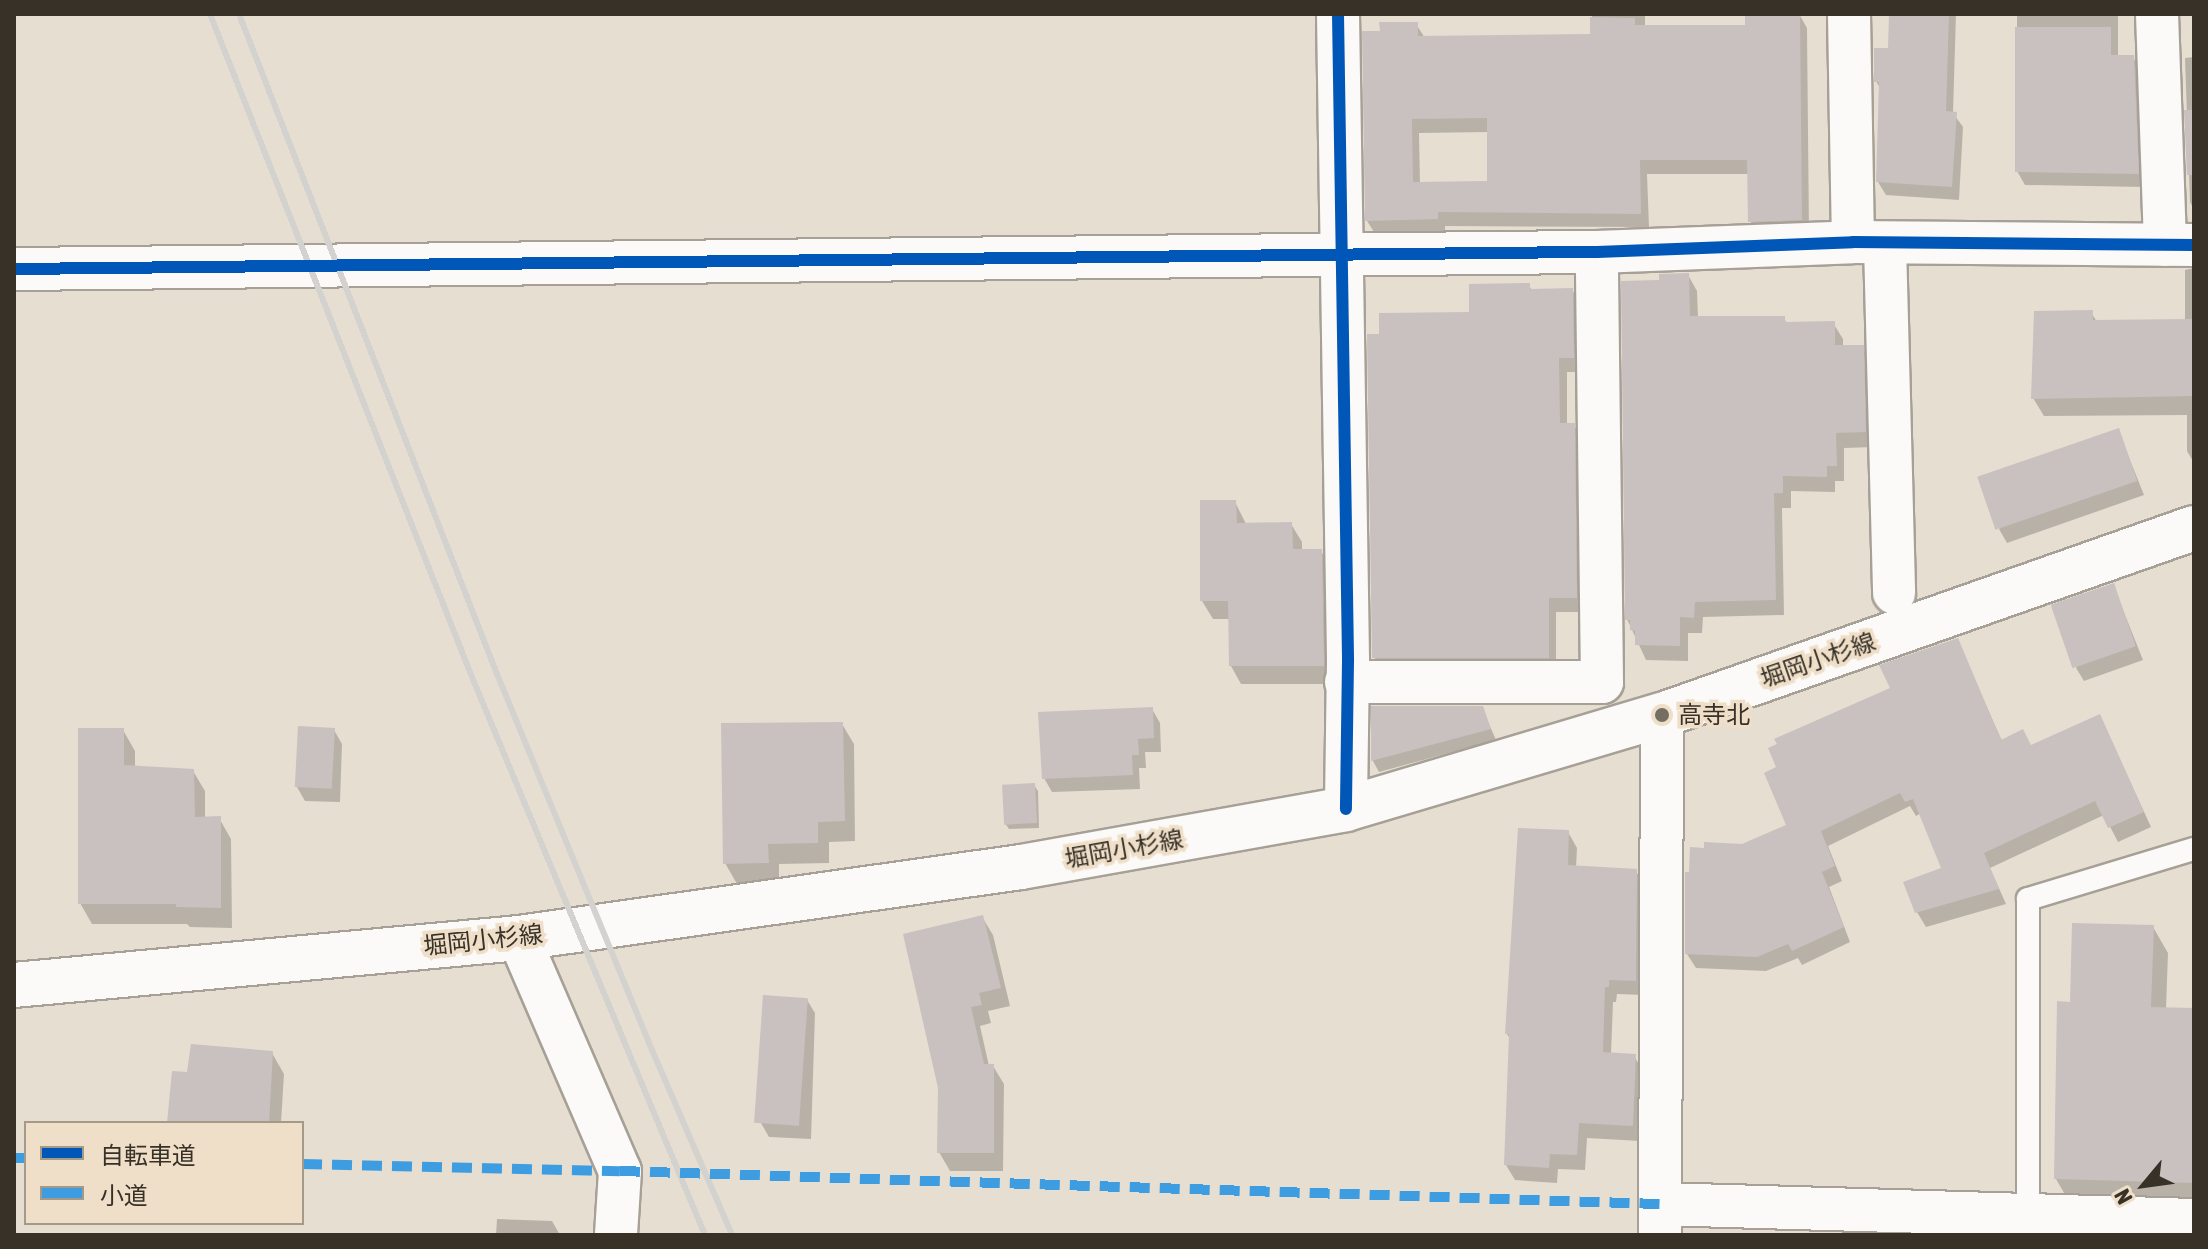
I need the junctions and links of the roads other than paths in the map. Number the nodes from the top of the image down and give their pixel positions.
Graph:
1 (1338, 14) edge
2 (1849, 14) edge
3 (2157, 14) edge
4 (1869, 243) junction
5 (2179, 245) edge
6 (1597, 252) junction
7 (1340, 254) junction
8 (14, 269) edge
9 (2194, 528) edge
10 (1894, 593) dead end
11 (1346, 682) junction
12 (1662, 715) junction
13 (1346, 809) junction
14 (2194, 849) edge
15 (519, 938) junction
16 (14, 985) edge
17 (2028, 1215) junction
18 (1660, 1220) edge
19 (2194, 1220) edge
20 (616, 1235) edge

1 - 7 street
2 - 4 street
3 - 5 street
4 - 5 street
4 - 6 street
4 - 10 street
6 - 7 street
6 - 11 street
7 - 8 street
7 - 11 street
9 - 12 main road, 堀岡小杉線
11 - 13 street
12 - 13 main road, 堀岡小杉線
12 - 18 street
13 - 15 main road, 堀岡小杉線
14 - 17 lane
15 - 16 main road, 堀岡小杉線
15 - 20 street
17 - 18 street
17 - 19 street

